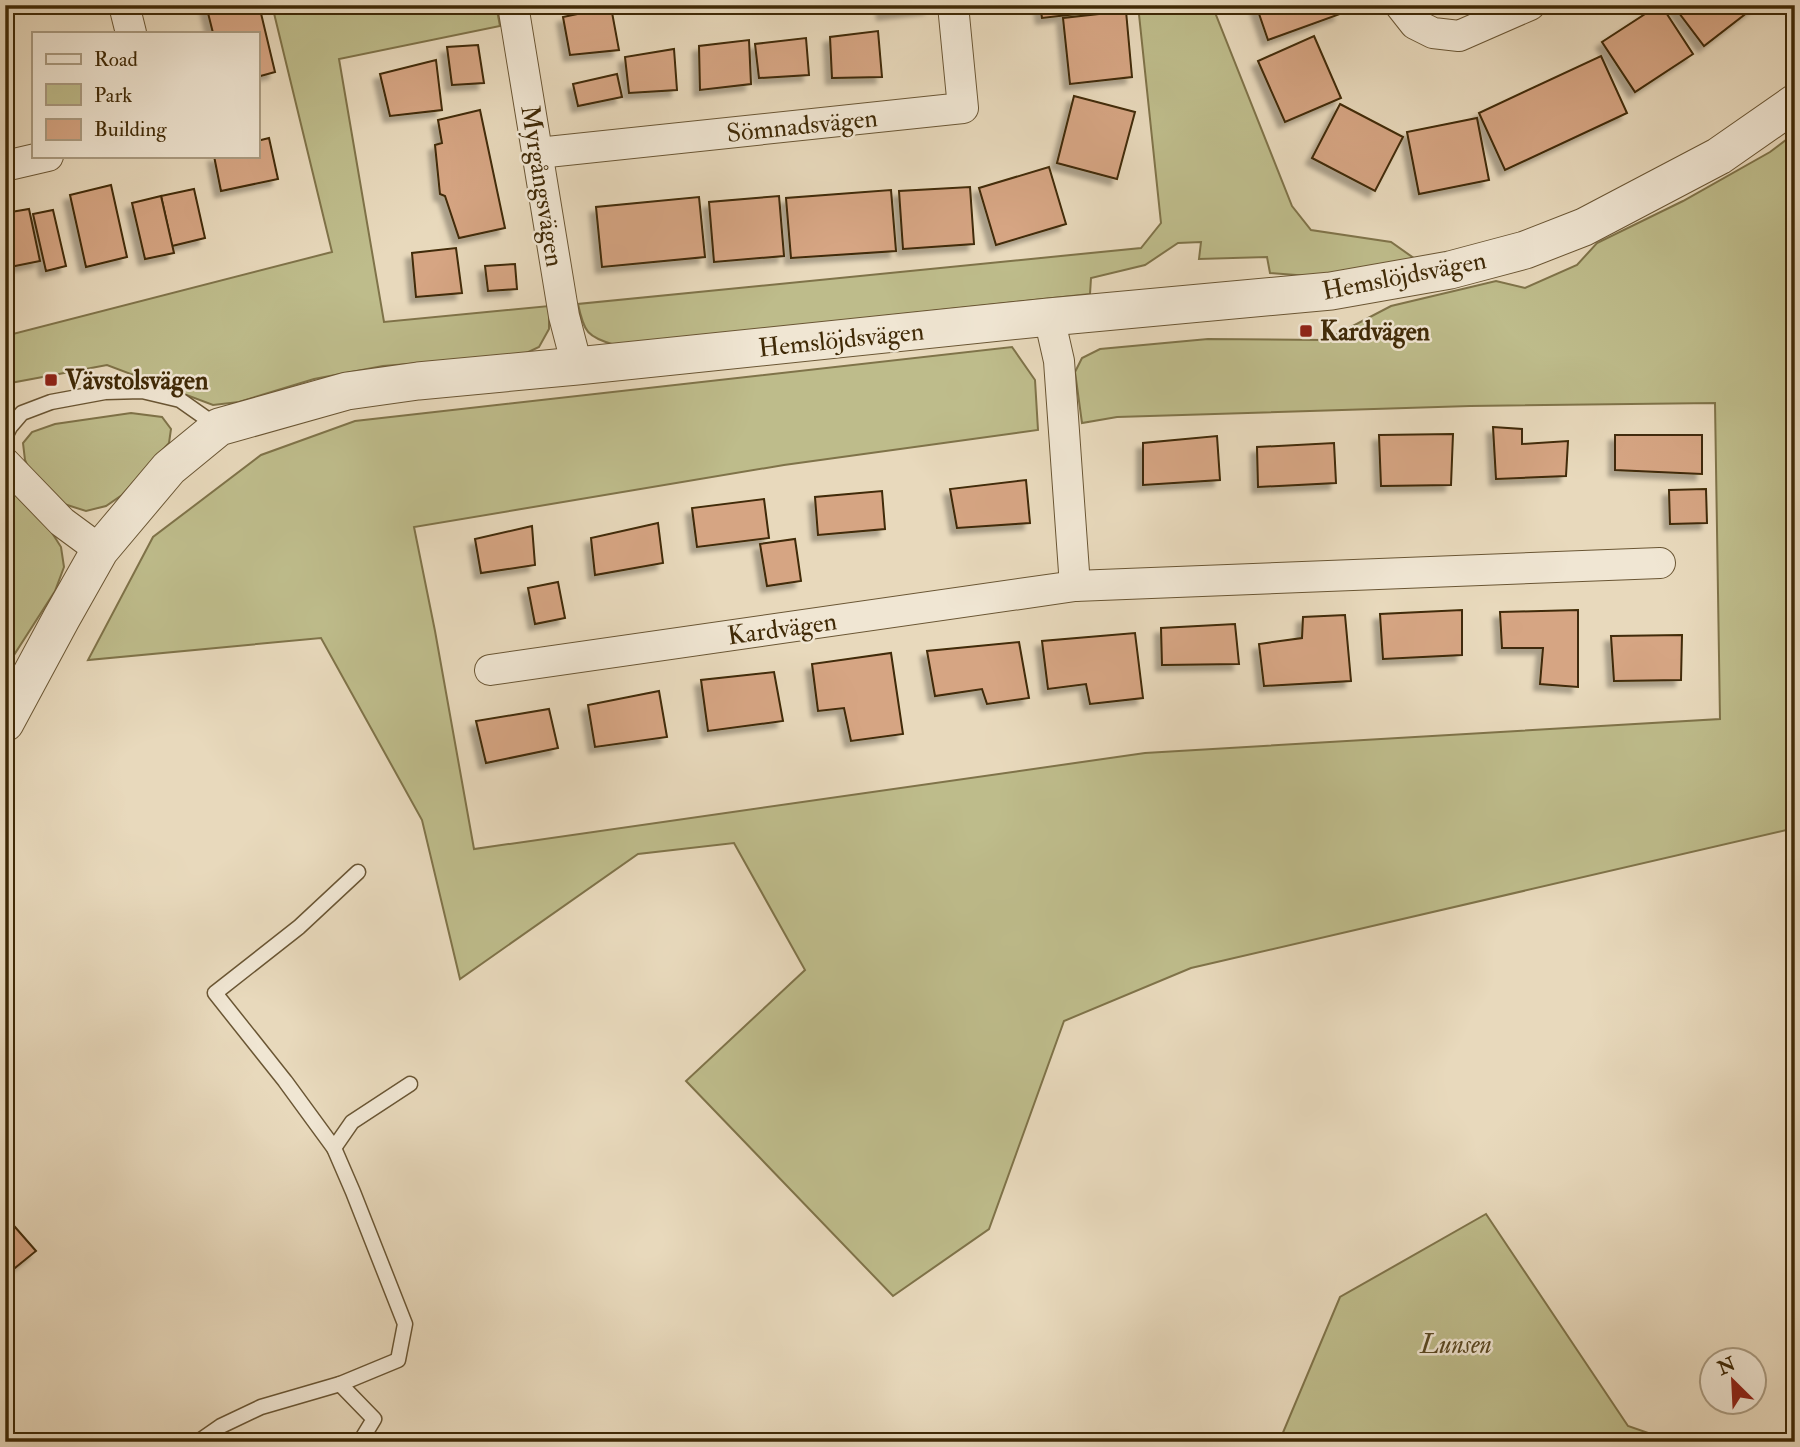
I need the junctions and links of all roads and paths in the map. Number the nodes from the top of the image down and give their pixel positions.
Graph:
1 (124, 5) edge
2 (513, 5) edge
3 (953, 5) edge
4 (1400, 5) edge
5 (1530, 5) edge
6 (131, 32) edge
7 (1795, 103) edge
8 (538, 153) junction
9 (39, 158) edge
10 (5, 166) edge
11 (1049, 317) junction
12 (577, 366) junction
13 (219, 427) junction
14 (5, 437) edge
15 (5, 463) edge
16 (100, 550) junction
17 (1660, 563) dead end
18 (1075, 586) junction
19 (490, 670) dead end
20 (5, 723) edge
21 (358, 872) dead end
22 (410, 1084) dead end
23 (334, 1148) junction
24 (340, 1384) junction
25 (198, 1442) edge
26 (360, 1442) edge

1 - 6 street
2 - 8 street, Myrgångsvägen
3 - 8 street, Sömnadsvägen
4 - 5 street
7 - 11 street, Hemslöjdsvägen
8 - 12 street, Myrgångsvägen
9 - 10 street
11 - 12 street, Hemslöjdsvägen
11 - 18 street
12 - 13 street, Hemslöjdsvägen
13 - 14 lane
13 - 16 street, Hemslöjdsvägen
15 - 16 street
16 - 20 street, Hemslöjdsvägen
17 - 18 street, Kardvägen
18 - 19 street, Kardvägen
21 - 23 lane
22 - 23 lane
23 - 24 lane
24 - 25 lane
24 - 26 lane

